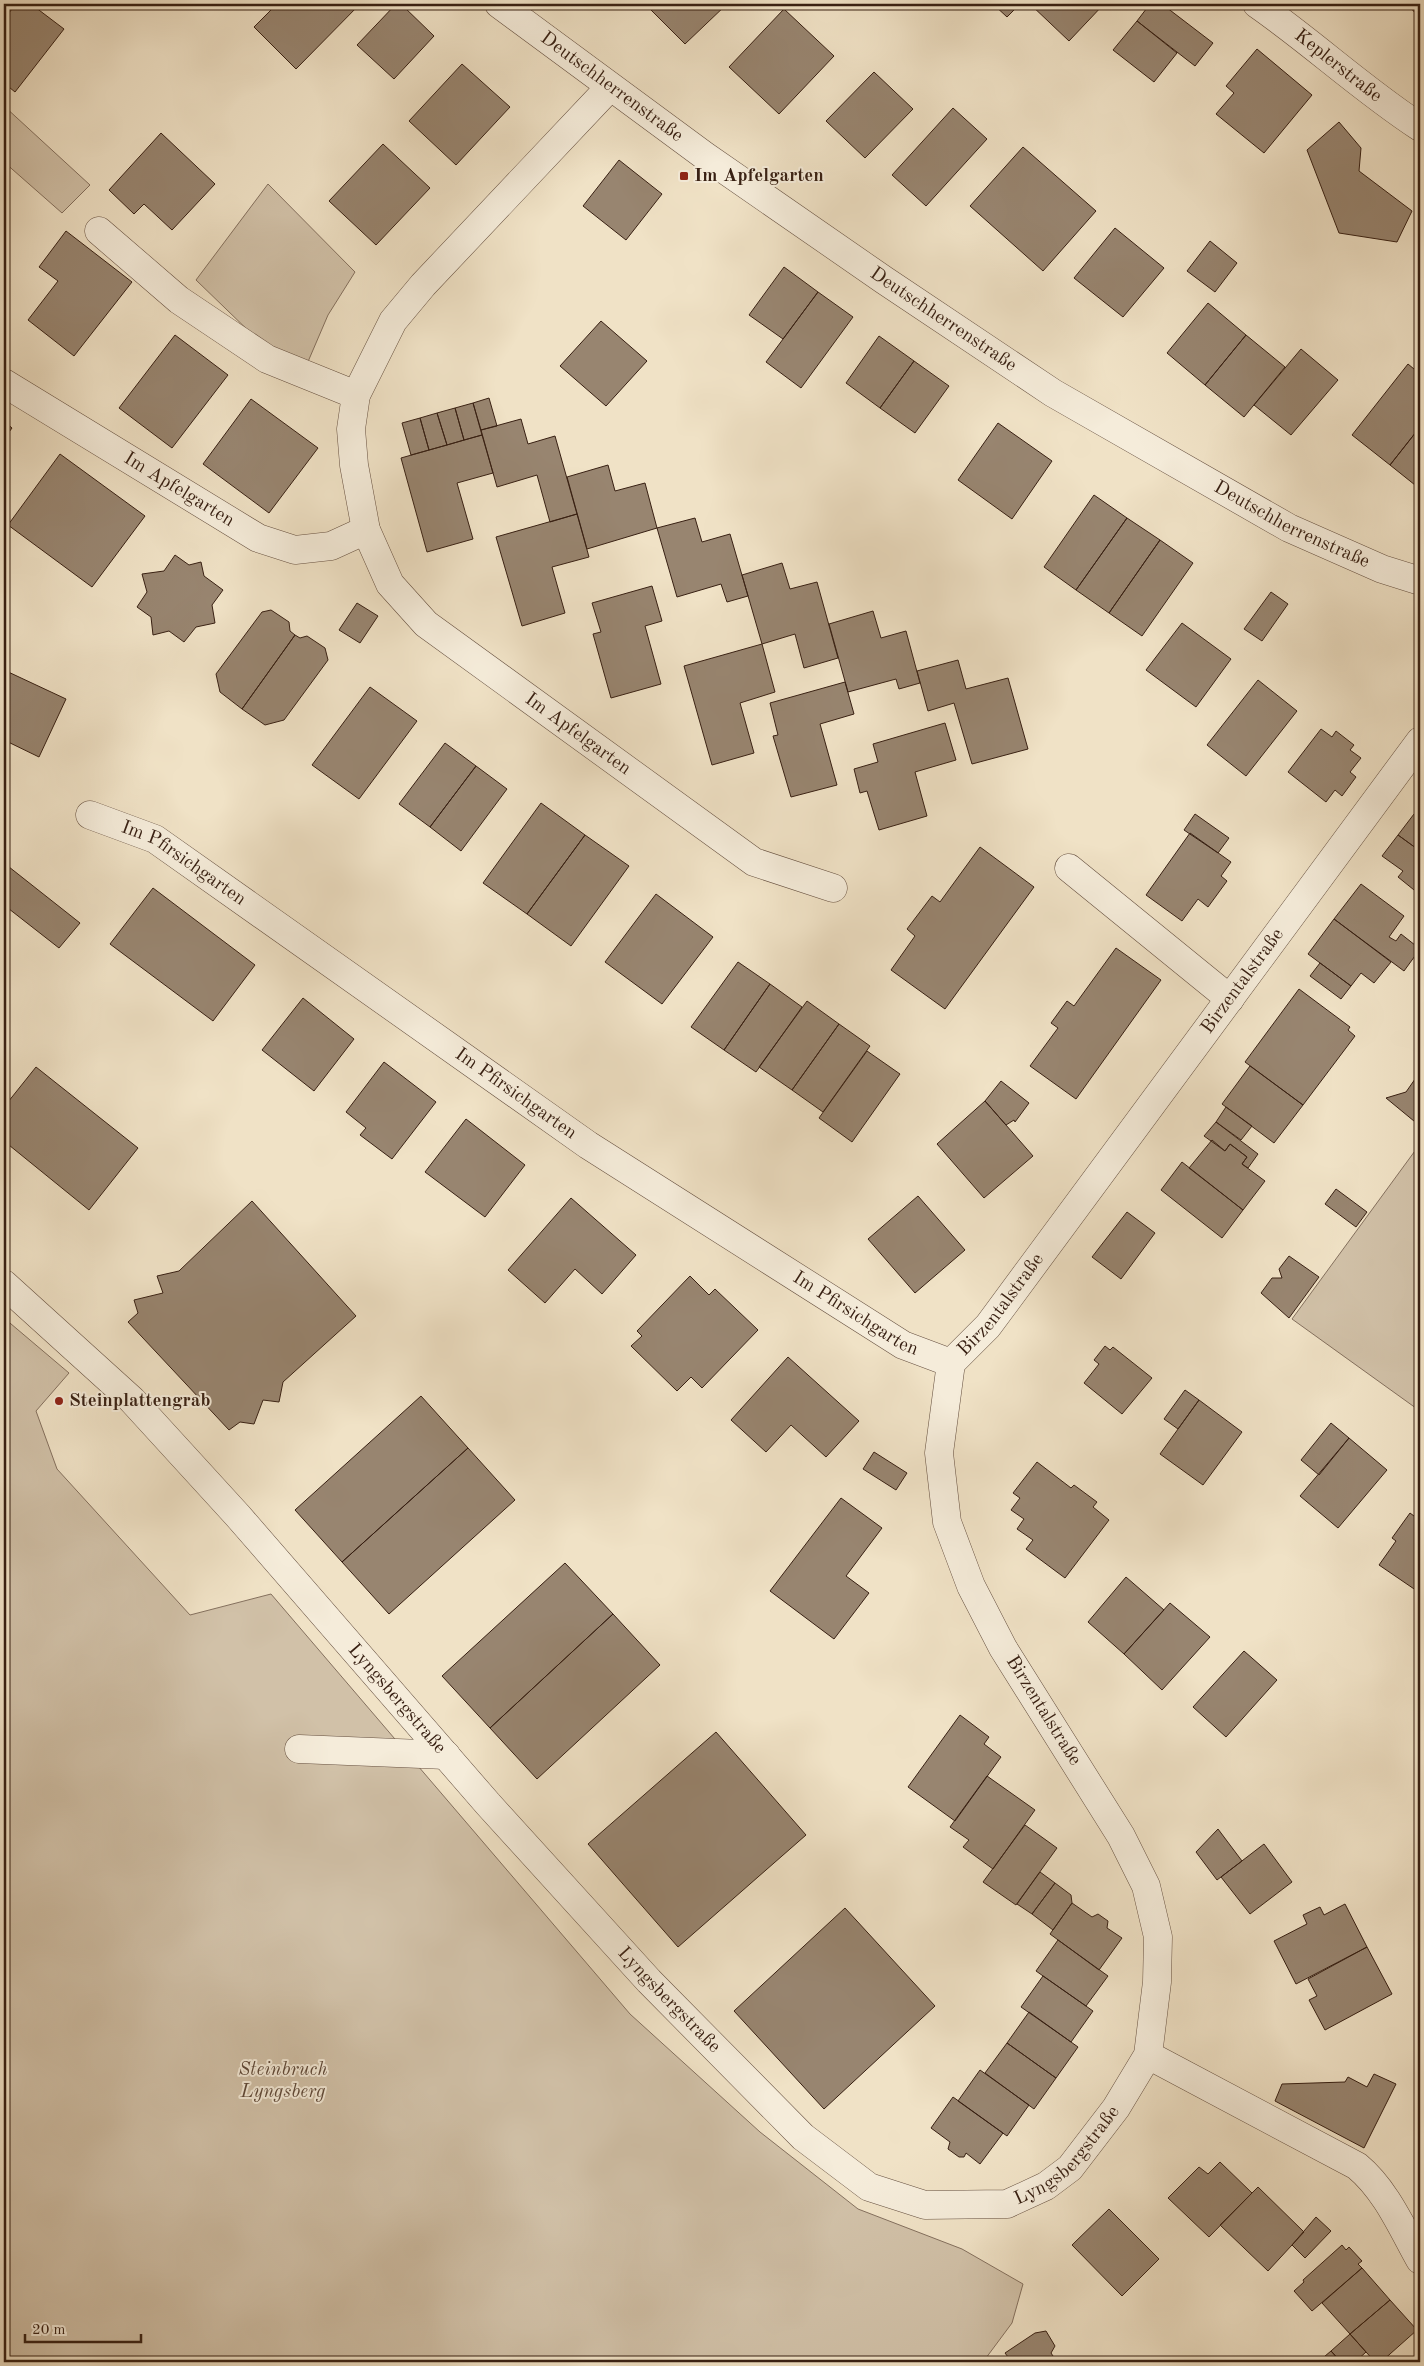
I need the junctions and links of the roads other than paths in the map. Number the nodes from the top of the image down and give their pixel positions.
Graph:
1 (499, 4) edge
2 (1257, 4) edge
3 (610, 87) junction
4 (1420, 126) edge
5 (99, 230) dead end
6 (4, 383) edge
7 (356, 395) junction
8 (366, 530) junction
9 (1420, 581) edge
10 (1420, 741) edge
11 (90, 815) dead end
12 (1069, 868) dead end
13 (832, 888) dead end
14 (1230, 999) junction
15 (4, 1284) edge
16 (951, 1363) junction
17 (299, 1749) dead end
18 (446, 1755) junction
19 (1148, 2055) junction
20 (1420, 2260) edge

1 - 3 street, Deutschherrenstraße
2 - 4 street, Keplerstraße
3 - 7 street, Im Apfelgarten
3 - 9 street, Deutschherrenstraße
5 - 7 street
6 - 8 street, Im Apfelgarten
7 - 8 street, Im Apfelgarten
8 - 13 street, Im Apfelgarten
10 - 14 street, Birzentalstraße
11 - 16 street, Im Pfirsichgarten
12 - 14 street
14 - 16 street, Birzentalstraße
15 - 18 street, Lyngsbergstraße
16 - 19 street, Birzentalstraße
17 - 18 street
18 - 19 street, Lyngsbergstraße
19 - 20 street

